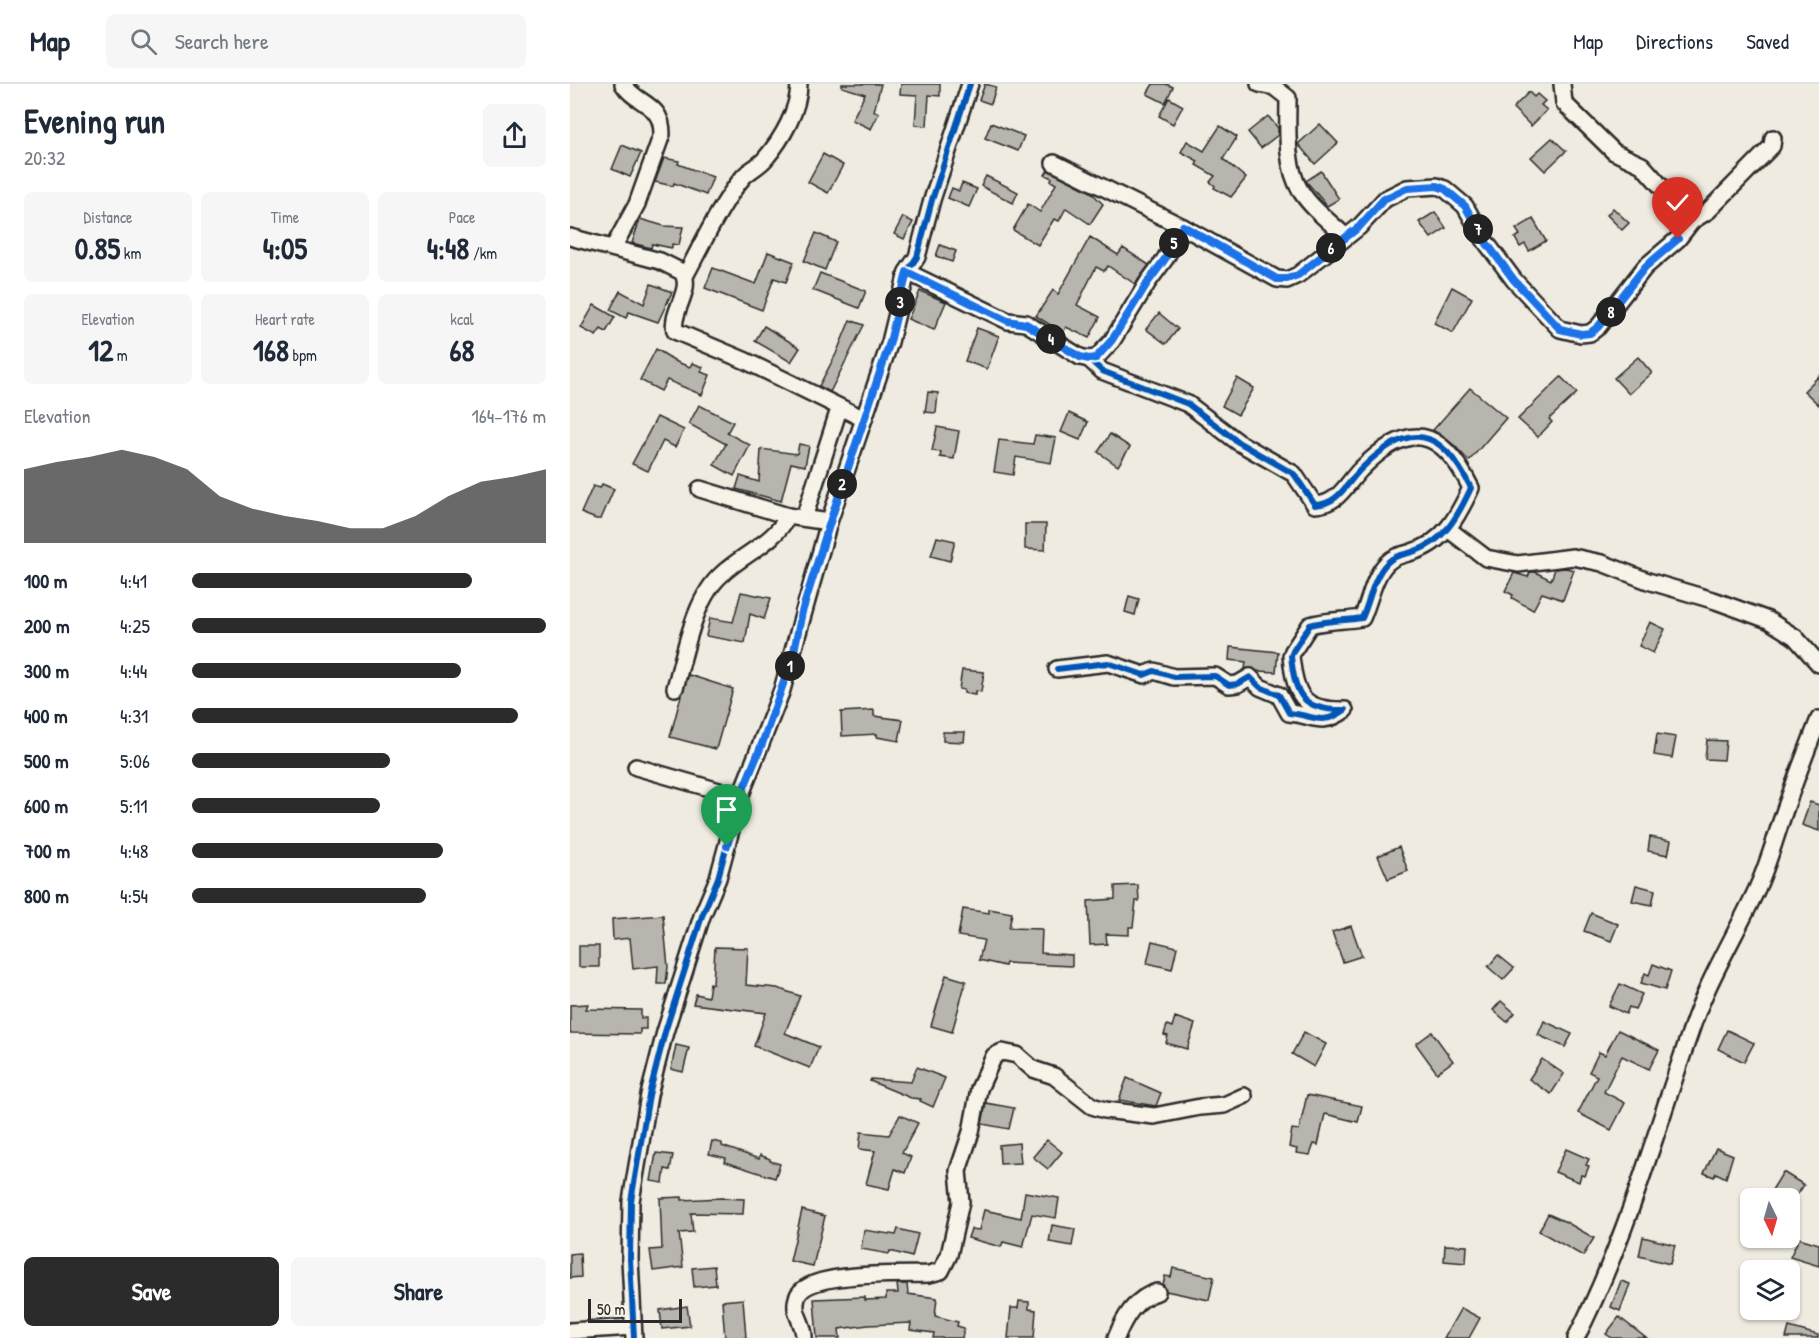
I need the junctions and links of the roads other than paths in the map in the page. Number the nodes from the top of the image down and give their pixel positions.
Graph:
1 (623, 84) edge
2 (799, 84) edge
3 (970, 84) edge
4 (1259, 84) edge
5 (1562, 84) edge
6 (1773, 138) dead end
7 (1054, 164) dead end
8 (1692, 221) junction
9 (1183, 226) junction
10 (1345, 236) junction
11 (570, 237) edge
12 (613, 248) junction
13 (907, 272) junction
14 (685, 276) junction
15 (1089, 359) junction
16 (839, 409) junction
17 (864, 419) junction
18 (700, 489) dead end
19 (788, 516) junction
20 (804, 518) junction
21 (830, 522) junction
22 (1448, 528) junction
23 (1819, 664) edge
24 (1057, 669) dead end
25 (675, 688) dead end
26 (1819, 719) edge
27 (636, 767) dead end
28 (740, 797) junction
29 (1244, 1096) dead end
30 (1157, 1292) dead end
31 (570, 1331) edge
32 (633, 1333) edge
33 (804, 1338) edge
34 (1116, 1338) edge
35 (1576, 1338) edge

1 - 12 street
2 - 14 street
3 - 13 street
4 - 10 street
5 - 8 street
6 - 8 street
7 - 9 street
8 - 10 street
9 - 10 street
9 - 15 street
11 - 12 street
12 - 14 street
13 - 15 street
13 - 17 street
14 - 16 street
15 - 22 street
16 - 17 street
16 - 20 street
17 - 21 street
18 - 19 street
19 - 20 street
19 - 25 street
20 - 21 street
21 - 28 street
22 - 23 street
22 - 24 street
26 - 35 street
27 - 28 street
28 - 32 street
29 - 33 street
30 - 34 street
31 - 32 street

